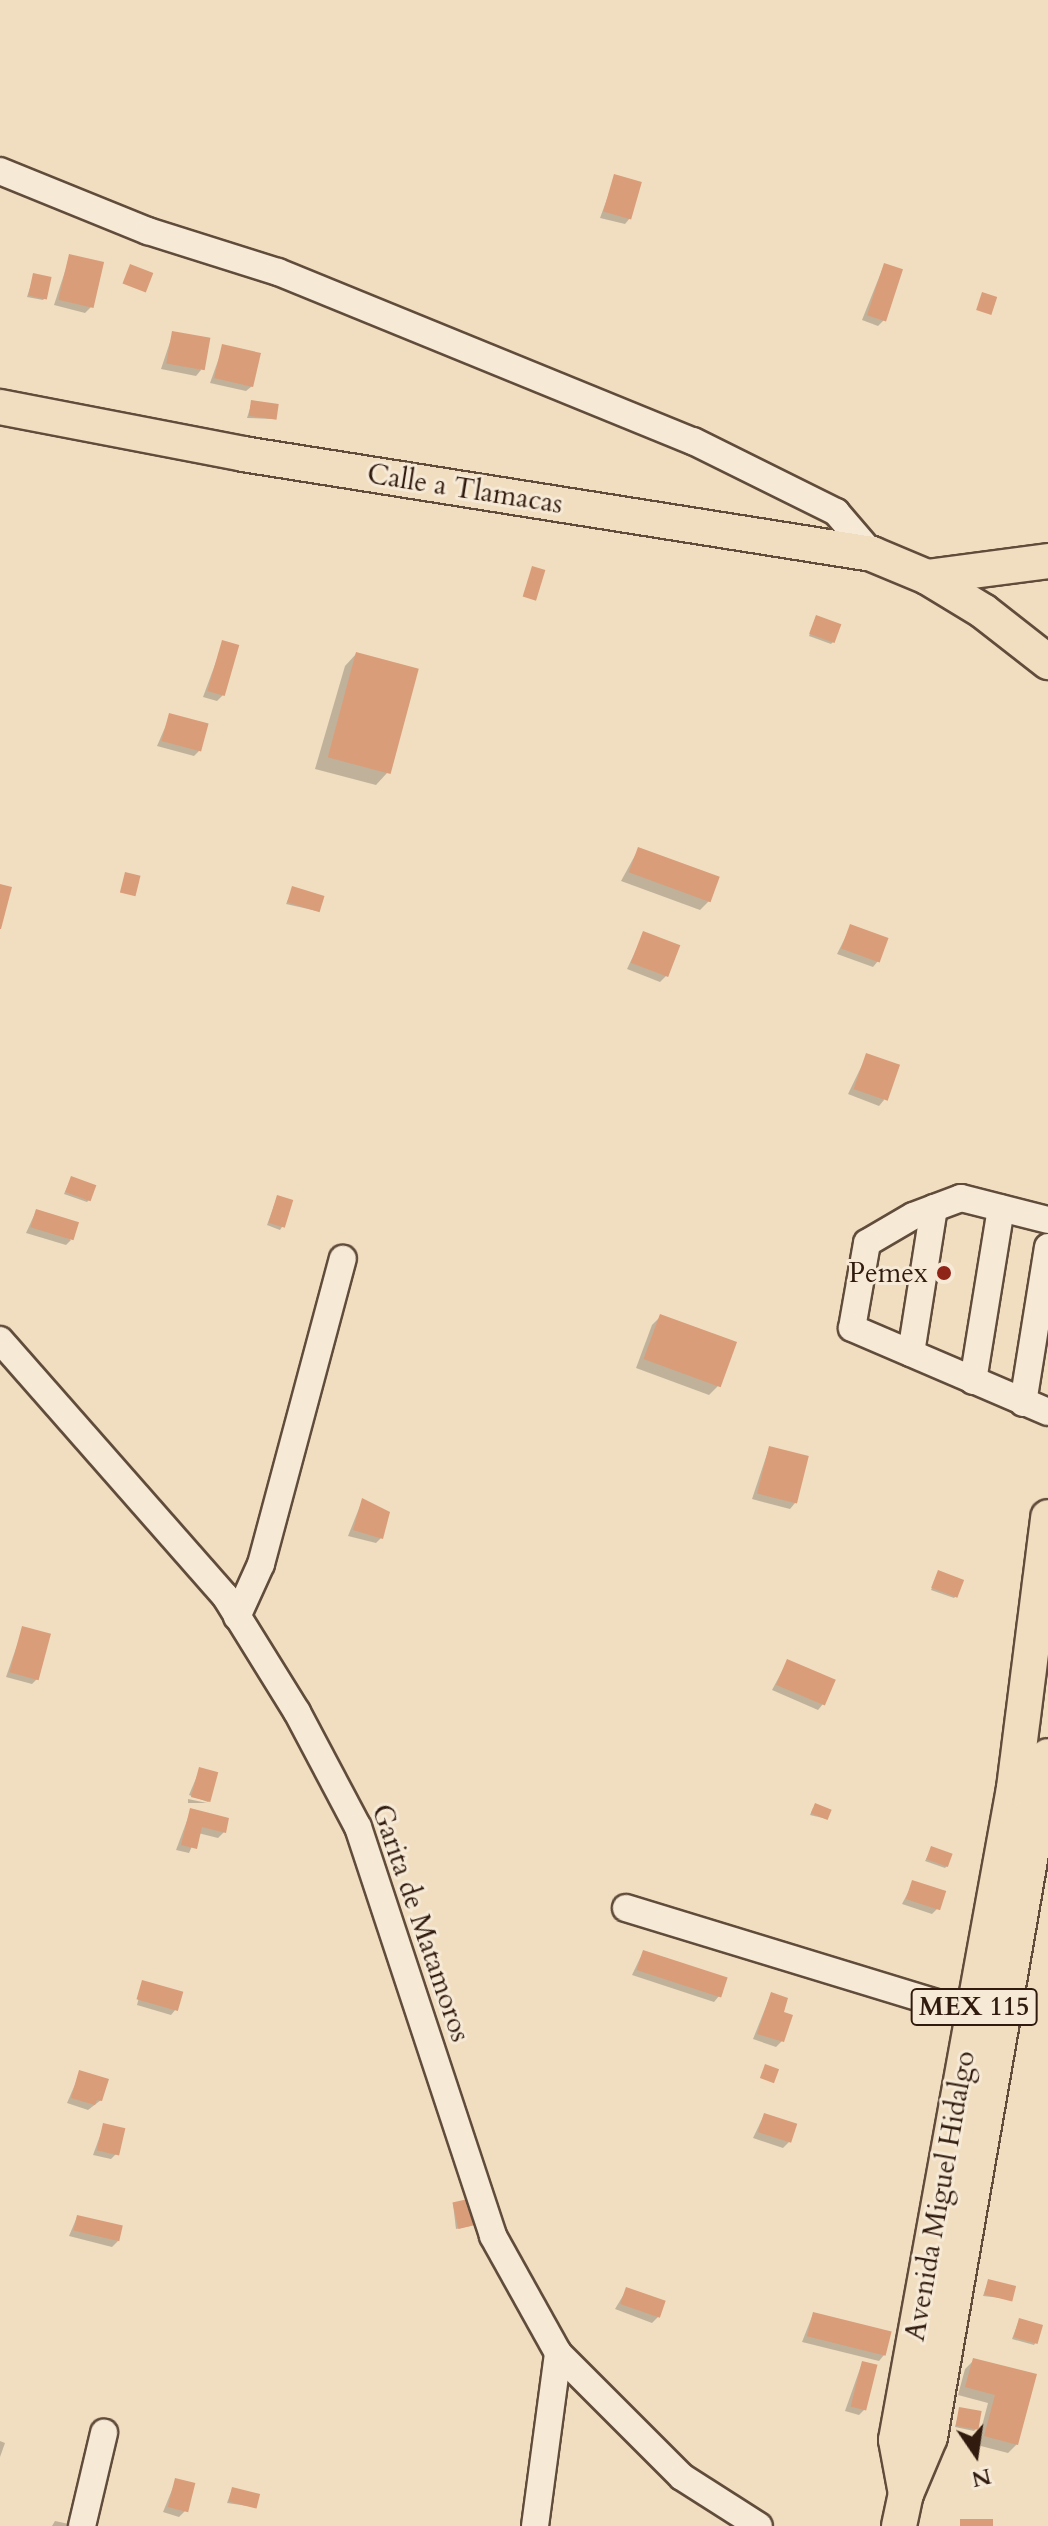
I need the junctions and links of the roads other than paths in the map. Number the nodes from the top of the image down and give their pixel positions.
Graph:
1 (0, 171) edge
2 (0, 407) edge
3 (872, 554) junction
4 (1048, 561) edge
5 (927, 577) junction
6 (1048, 662) edge
7 (934, 1208) junction
8 (1001, 1208) junction
9 (1048, 1220) edge
10 (1048, 1247) edge
11 (343, 1259) dead end
12 (0, 1340) edge
13 (911, 1353) junction
14 (973, 1381) junction
15 (1023, 1403) junction
16 (1048, 1412) edge
17 (1048, 1517) edge
18 (237, 1617) junction
19 (1048, 1756) edge
20 (1028, 1790) junction
21 (626, 1908) dead end
22 (973, 2014) junction
23 (976, 2081) junction
24 (558, 2353) junction
25 (104, 2433) dead end
26 (902, 2510) edge
27 (537, 2518) edge
28 (82, 2526) edge
29 (759, 2526) edge

1 - 3 street
2 - 3 main road, Calle a Tlamacas
3 - 5 main road, Calle a Tlamacas
4 - 5 main road
5 - 6 main road, Calle a Tlamacas
7 - 8 street
7 - 13 street
7 - 13 street
8 - 9 street
8 - 14 street
10 - 15 street
11 - 18 street
12 - 18 street, Garita de Matamoros
13 - 14 street
14 - 15 street
15 - 16 street
17 - 20 main road, Avenida Miguel Hidalgo / MEX 115
18 - 24 street, Garita de Matamoros
19 - 20 main road, Avenida Miguel Hidalgo / MEX 115
20 - 22 main road, Avenida Miguel Hidalgo / MEX 115
20 - 23 main road, Avenida Miguel Hidalgo / MEX 115
21 - 22 street
22 - 23 main road, Avenida Miguel Hidalgo / MEX 115
23 - 26 main road, Avenida Miguel Hidalgo / MEX 115
24 - 27 street
24 - 29 street, Garita de Matamoros
25 - 28 street

